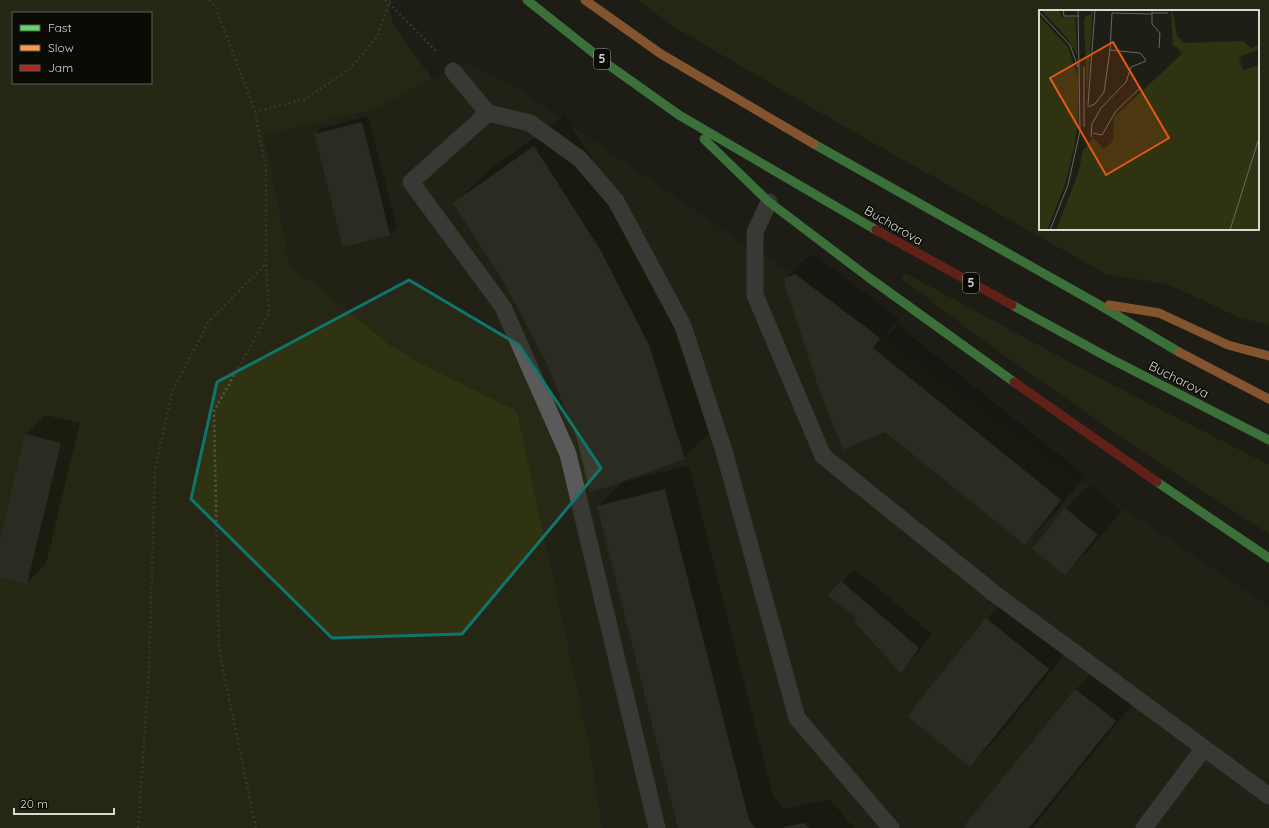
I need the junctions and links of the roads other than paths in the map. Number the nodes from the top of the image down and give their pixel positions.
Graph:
1 (527, 0) edge
2 (585, 0) edge
3 (453, 71) road end
4 (488, 113) junction
5 (679, 114) junction
6 (769, 202) junction
7 (1096, 303) junction
8 (1269, 356) edge
9 (1269, 399) edge
10 (1269, 440) edge
11 (1269, 558) edge
12 (1204, 748) junction
13 (1269, 796) edge
14 (657, 828) edge
15 (891, 828) edge
16 (1144, 828) edge

1 - 5 main road, Bucharova / 5
2 - 7 main road, Bucharova
3 - 4 lane
4 - 14 lane
4 - 15 lane
5 - 6 main road
5 - 10 main road, Bucharova / 5
6 - 11 main road
6 - 12 lane
7 - 8 main road
7 - 9 main road, Bucharova
12 - 13 lane
12 - 16 lane

